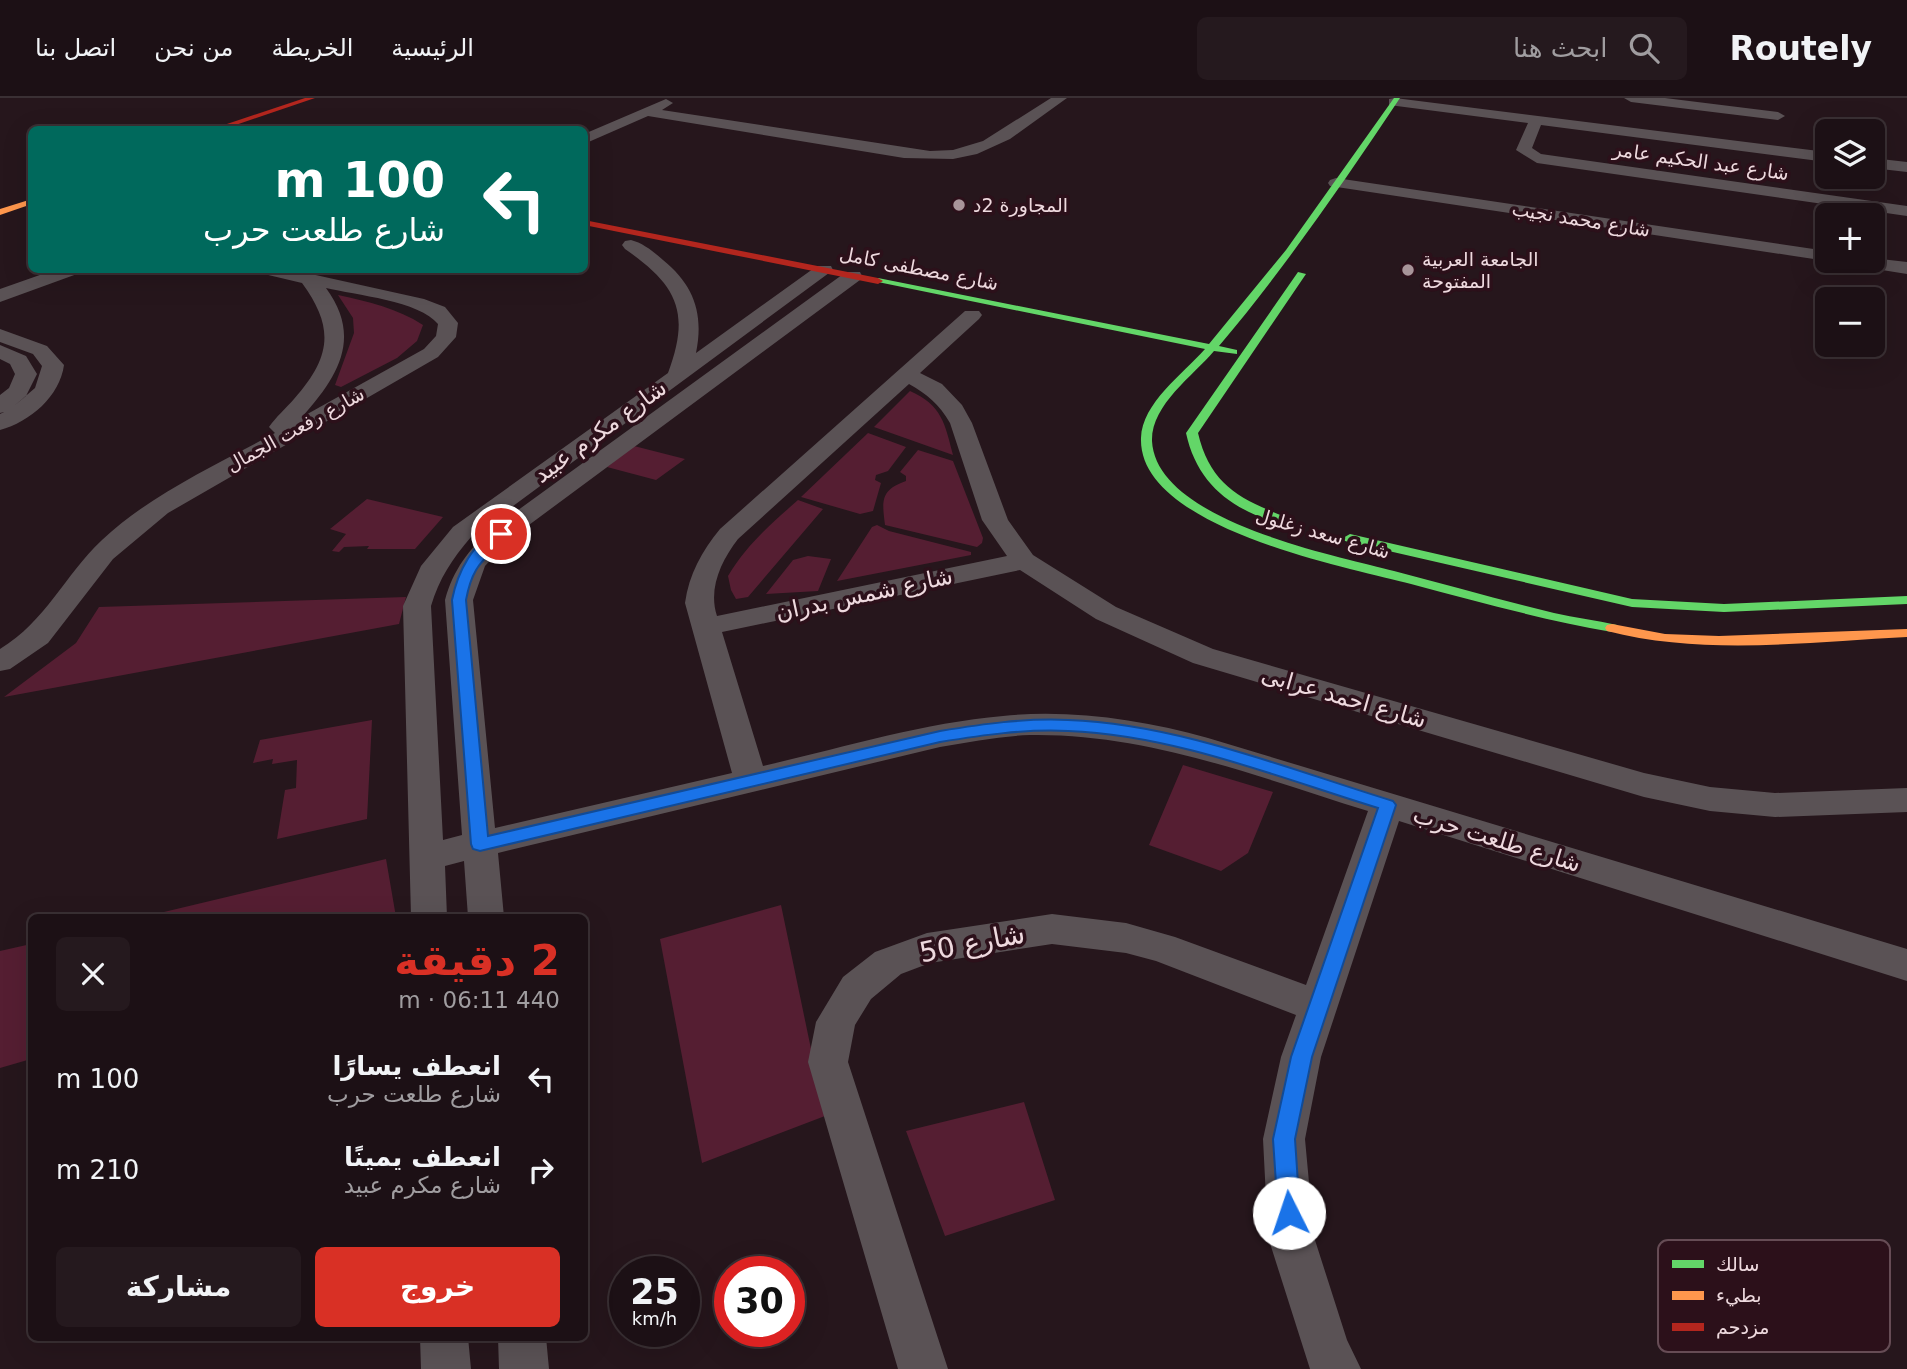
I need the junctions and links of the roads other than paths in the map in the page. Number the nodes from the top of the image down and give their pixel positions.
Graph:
1 (677, 98) edge
2 (1060, 98) edge
3 (1631, 98) edge
4 (1779, 98) edge
5 (1647, 99) edge
6 (1395, 100) edge
7 (319, 101) edge
8 (1418, 101) edge
9 (647, 112) junction
10 (1536, 120) junction
11 (1403, 123) dead end
12 (227, 126) edge
13 (260, 126) edge
14 (1778, 133) junction
15 (588, 138) edge
16 (1815, 151) edge
17 (1885, 164) edge
18 (1907, 167) edge
19 (1339, 179) junction
20 (28, 191) edge
21 (0, 200) edge
22 (28, 205) edge
23 (1907, 211) edge
24 (0, 213) edge
25 (588, 223) edge
26 (588, 236) edge
27 (1761, 242) junction
28 (631, 245) junction
29 (1815, 246) edge
30 (1815, 253) edge
31 (1885, 256) edge
32 (1907, 259) edge
33 (1310, 260) dead end
34 (1885, 265) edge
35 (1907, 268) edge
36 (62, 273) edge
37 (284, 273) edge
38 (309, 279) junction
39 (831, 279) junction
40 (0, 296) edge
41 (972, 315) junction
42 (0, 335) edge
43 (1172, 340) junction
44 (1212, 348) junction
45 (0, 351) edge
46 (1160, 354) junction
47 (1245, 354) junction
48 (1199, 362) junction
49 (1235, 369) junction
50 (678, 374) junction
51 (907, 374) junction
52 (0, 406) edge
53 (0, 423) edge
54 (256, 451) junction
55 (1291, 523) dead end
56 (1330, 533) dead end
57 (1024, 561) junction
58 (1907, 600) edge
59 (1828, 603) junction
60 (705, 627) junction
61 (1907, 633) edge
62 (1852, 636) junction
63 (0, 662) edge
64 (751, 780) junction
65 (1907, 800) edge
66 (1387, 805) junction
67 (480, 844) junction
68 (426, 857) junction
69 (429, 914) edge
70 (486, 914) edge
71 (1907, 965) edge
72 (1319, 1007) junction
73 (444, 1341) edge
74 (522, 1341) edge
75 (446, 1369) edge
76 (524, 1369) edge
77 (923, 1369) edge
78 (1336, 1369) edge

1 - 9 street
2 - 9 street
3 - 5 street
4 - 14 street
5 - 14 street
6 - 8 street
6 - 19 street, شارع سعد زغلول
7 - 12 street
7 - 13 street
8 - 10 street
8 - 11 street
9 - 15 street
10 - 14 street
10 - 23 street, شارع عبد الحكيم عامر
14 - 16 street
17 - 18 street
19 - 27 street, شارع محمد نجيب
19 - 44 street, شارع سعد زغلول
20 - 21 street
22 - 24 street
25 - 39 street, شارع مصطفى كامل
26 - 28 street, شارع مصطفى كامل
27 - 29 street, شارع محمد نجيب
27 - 30 street, شارع محمد نجيب
28 - 39 street, شارع مصطفى كامل
28 - 50 street
31 - 32 street
33 - 47 street, شارع سعد زغلول
34 - 35 street
36 - 40 street
37 - 38 street, شارع رفعت الجمال
38 - 54 street
38 - 54 street, شارع رفعت الجمال
39 - 41 street, شارع مصطفى كامل
39 - 43 street, شارع مصطفى كامل
39 - 50 street, شارع مكرم عبيد
39 - 67 street, شارع مكرم عبيد
41 - 46 street, شارع مصطفى كامل
41 - 51 street
42 - 53 street
43 - 44 street, شارع مصطفى كامل
43 - 46 street
44 - 47 street, شارع مصطفى كامل
44 - 48 street, شارع سعد زغلول
45 - 52 street
46 - 48 street, شارع مصطفى كامل
47 - 49 street, شارع سعد زغلول
48 - 49 street, شارع مصطفى كامل
48 - 62 street, شارع سعد زغلول
49 - 55 street, شارع سعد زغلول
50 - 68 street, شارع مكرم عبيد
51 - 57 street, شارع احمد عرابى
51 - 60 street
54 - 63 street, شارع رفعت الجمال
56 - 59 street, شارع سعد زغلول
57 - 60 street, شارع شمس بدران
57 - 65 street, شارع احمد عرابى
58 - 59 street, شارع سعد زغلول
59 - 62 street
60 - 64 street
61 - 62 street, شارع سعد زغلول
64 - 66 street, شارع طلعت حرب
64 - 67 street, شارع طلعت حرب
66 - 71 street, شارع طلعت حرب
66 - 72 street
67 - 68 street, شارع طلعت حرب
67 - 70 street, شارع مكرم عبيد
68 - 69 street, شارع مكرم عبيد
72 - 77 street, شارع 50
72 - 78 street
73 - 75 street
74 - 76 street

